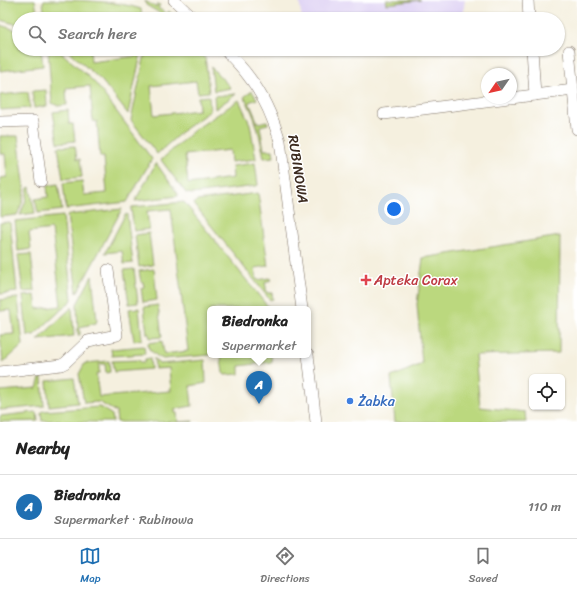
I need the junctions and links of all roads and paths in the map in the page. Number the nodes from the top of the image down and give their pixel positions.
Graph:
1 (174, 0) edge
2 (528, 0) edge
3 (187, 12) edge
4 (529, 12) edge
5 (569, 51) dead end
6 (230, 56) edge
7 (532, 56) edge
8 (573, 90) junction
9 (535, 95) junction
10 (517, 97) edge
11 (481, 102) edge
12 (384, 114) dead end
13 (0, 122) edge
14 (577, 129) edge
15 (41, 181) dead end
16 (108, 270) dead end
17 (302, 306) edge
18 (308, 358) edge
19 (0, 372) edge
20 (316, 422) edge

1 - 3 street
2 - 4 street
5 - 8 street
6 - 17 street, RUBINOWA
7 - 9 street
8 - 9 street
8 - 14 street
9 - 10 street
11 - 12 street
13 - 15 street
16 - 19 street
18 - 20 street

